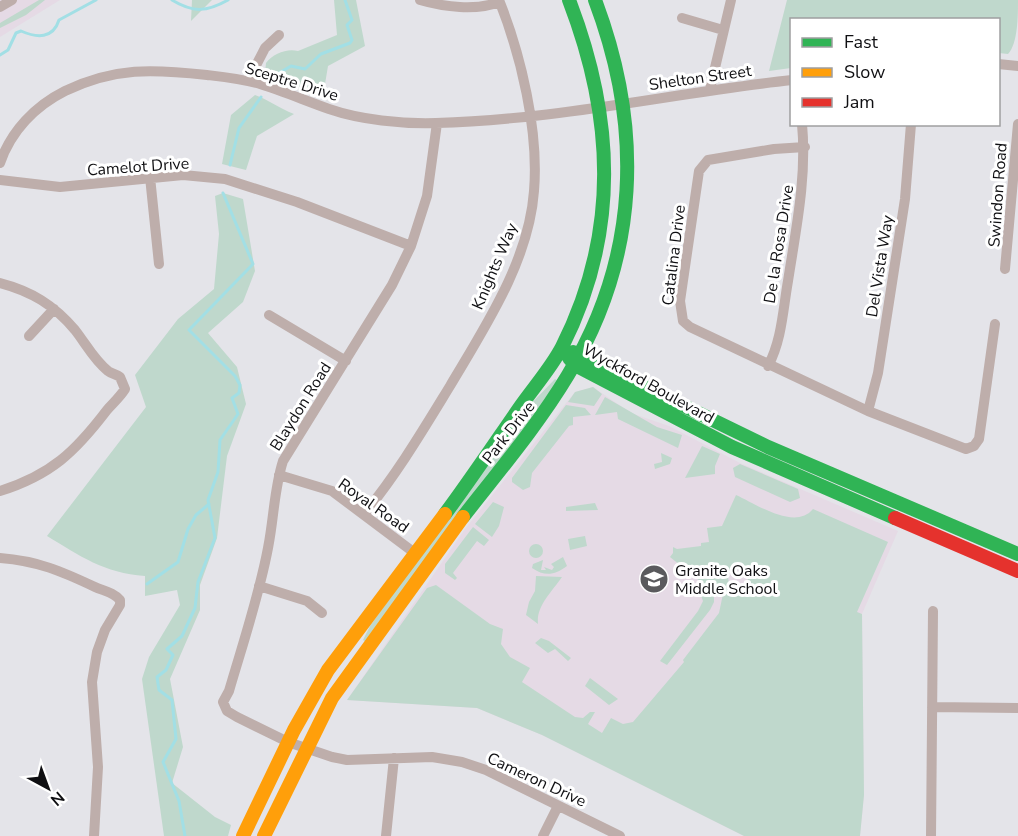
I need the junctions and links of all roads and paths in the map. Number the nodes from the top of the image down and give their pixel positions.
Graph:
1 (12, 0) edge
2 (420, 0) edge
3 (569, 0) edge
4 (594, 0) edge
5 (731, 0) edge
6 (499, 1) edge
7 (0, 7) edge
8 (682, 18) dead end
9 (723, 30) junction
10 (279, 36) dead end
11 (1000, 64) edge
12 (1018, 66) edge
13 (790, 80) edge
14 (248, 81) junction
15 (710, 89) junction
16 (612, 106) junction
17 (528, 117) junction
18 (437, 123) junction
19 (1018, 124) edge
20 (802, 126) edge
21 (911, 126) edge
22 (805, 147) junction
23 (0, 163) edge
24 (150, 177) junction
25 (0, 180) edge
26 (411, 246) junction
27 (159, 264) dead end
28 (1005, 269) dead end
29 (0, 283) edge
30 (54, 309) junction
31 (269, 315) dead end
32 (995, 324) dead end
33 (28, 336) dead end
34 (561, 349) junction
35 (578, 359) junction
36 (346, 361) junction
37 (768, 366) junction
38 (868, 411) junction
39 (279, 475) junction
40 (0, 491) edge
41 (364, 514) junction
42 (416, 554) junction
43 (1018, 554) edge
44 (0, 557) edge
45 (1018, 571) edge
46 (259, 586) junction
47 (933, 611) dead end
48 (322, 613) dead end
49 (932, 707) junction
50 (1018, 708) edge
51 (297, 745) junction
52 (394, 758) junction
53 (558, 806) junction
54 (94, 836) edge
55 (243, 836) edge
56 (264, 836) edge
57 (386, 836) edge
58 (543, 836) edge
59 (620, 836) edge
60 (931, 836) edge

1 - 7 street
2 - 6 street
3 - 16 street, Park Drive
4 - 16 street, Park Drive
5 - 9 street
6 - 17 street, Knights Way
8 - 9 street
9 - 15 street
10 - 14 street
11 - 12 street
13 - 15 street, Shelton Street
14 - 18 street, Sceptre Drive
14 - 23 street, Sceptre Drive
15 - 16 street, Shelton Street
16 - 17 street, Sceptre Drive
16 - 34 street, Park Drive
16 - 35 street, Park Drive
17 - 18 street, Sceptre Drive
17 - 41 street, Knights Way
18 - 26 street, Blaydon Road
19 - 28 street, Swindon Road
20 - 22 street, De la Rosa Drive
21 - 38 street, Del Vista Way
22 - 37 street, De la Rosa Drive
22 - 37 street, Catalina Drive
24 - 25 street, Camelot Drive
24 - 26 street, Camelot Drive
24 - 27 street
26 - 36 street, Blaydon Road
29 - 30 street
30 - 33 street
30 - 40 street
31 - 36 street
32 - 38 street, Catalina Drive
34 - 35 street, Wyckford Boulevard
34 - 42 street, Park Drive
35 - 43 street, Wyckford Boulevard
35 - 45 street, Wyckford Boulevard
35 - 51 street, Park Drive
36 - 39 street, Blaydon Road
37 - 38 street, Catalina Drive
39 - 41 street, Royal Road
39 - 46 street, Blaydon Road
41 - 42 street, Royal Road
42 - 51 street, Park Drive
44 - 54 street
46 - 48 street
46 - 51 street, Blaydon Road
47 - 49 street
49 - 50 street
49 - 60 street
51 - 52 street, Cameron Drive
51 - 55 street, Park Drive
51 - 56 street, Park Drive
52 - 53 street, Cameron Drive
52 - 57 street
53 - 58 street
53 - 59 street, Cameron Drive

